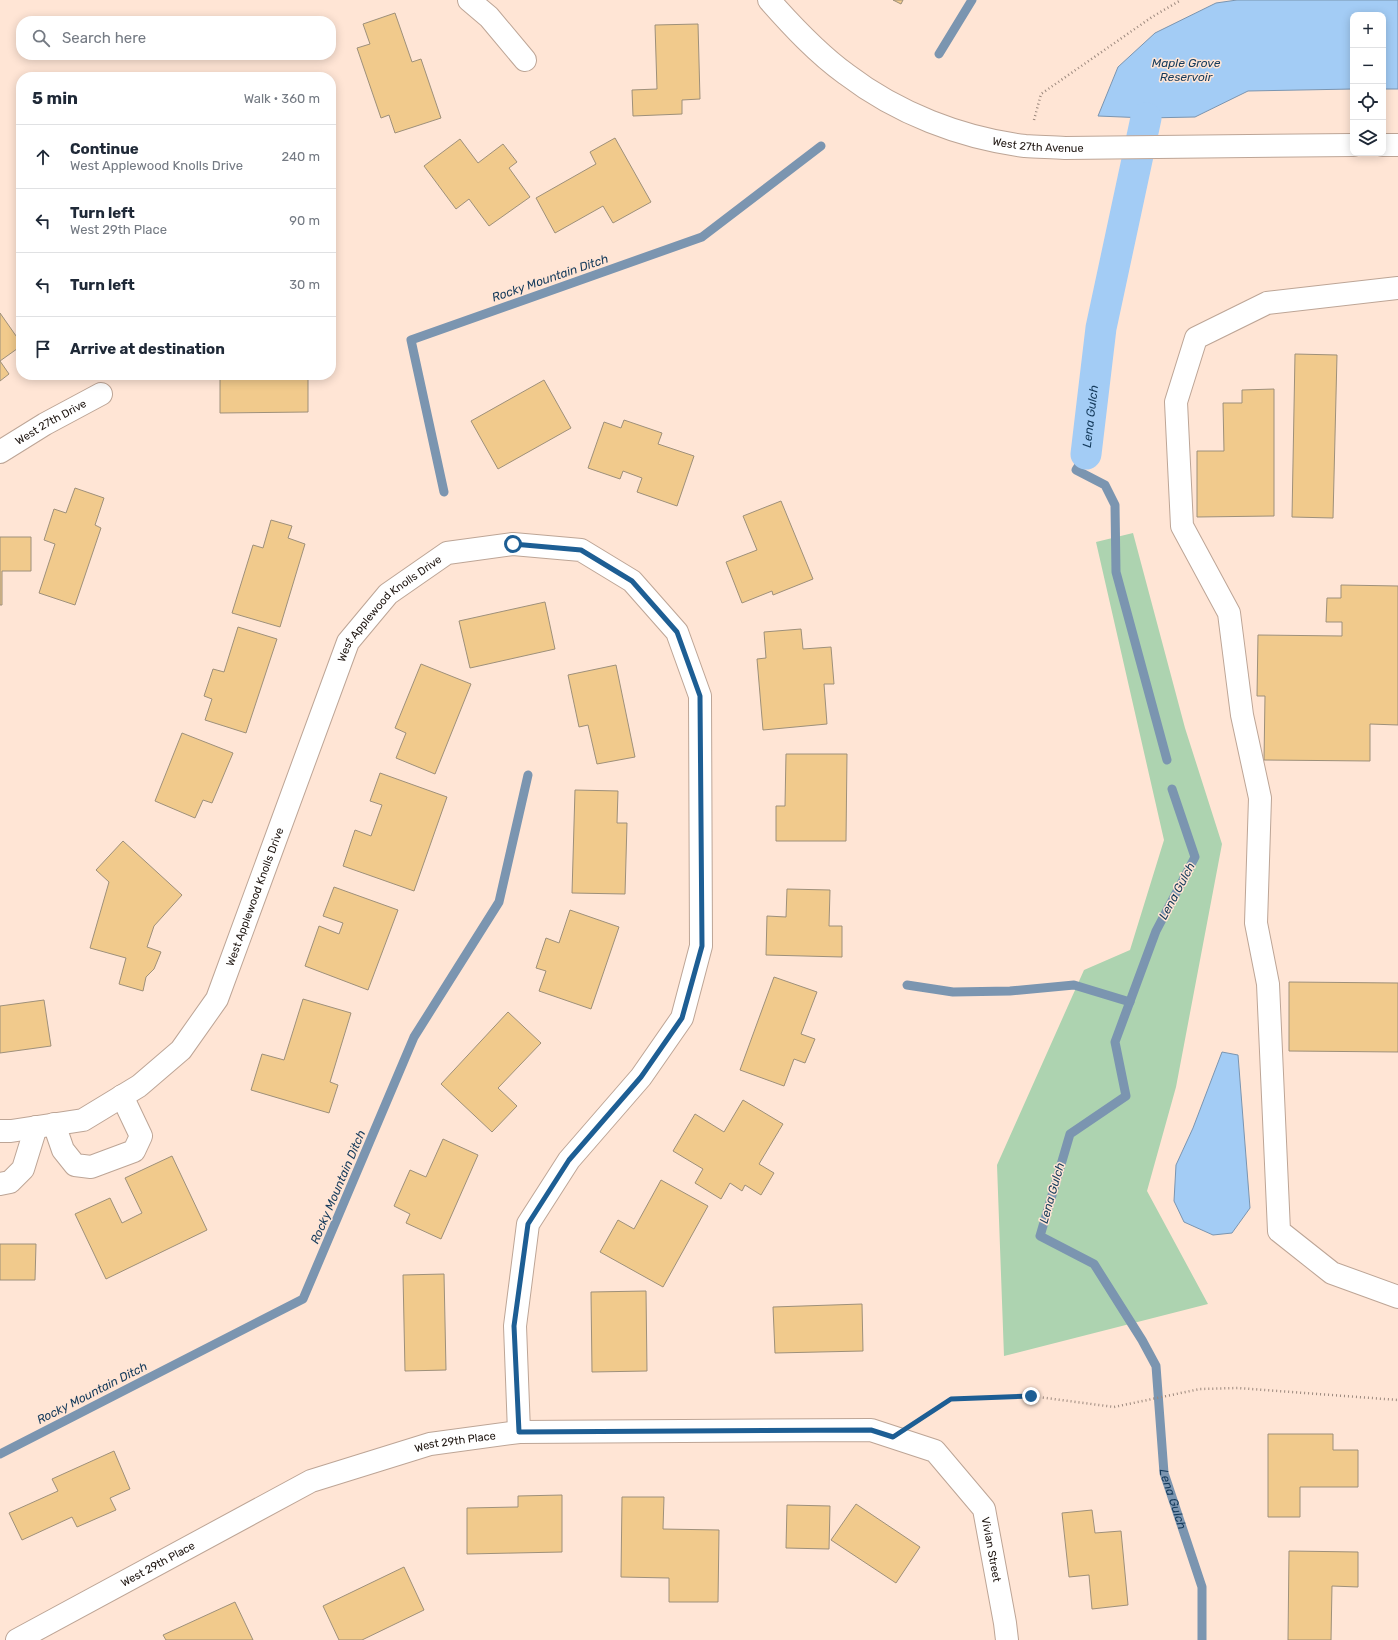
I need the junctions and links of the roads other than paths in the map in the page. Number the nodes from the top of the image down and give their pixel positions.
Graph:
1 (469, 0) edge
2 (769, 0) edge
3 (525, 60) dead end
4 (1386, 145) edge
5 (1398, 145) edge
6 (1350, 146) edge
7 (1398, 288) edge
8 (101, 394) dead end
9 (0, 452) edge
10 (122, 1096) junction
11 (45, 1126) junction
12 (0, 1131) edge
13 (0, 1184) edge
14 (1398, 1297) edge
15 (519, 1432) junction
16 (935, 1451) joint
17 (17, 1640) edge
18 (1007, 1640) edge

1 - 3 street
2 - 6 street, West 27th Avenue
4 - 5 street
7 - 14 street
8 - 9 street, West 27th Drive
10 - 11 street, West Applewood Knolls Drive
10 - 11 street
10 - 15 street, West Applewood Knolls Drive
11 - 12 street, West Applewood Knolls Drive
11 - 13 street
15 - 16 street, West 29th Place
15 - 17 street, West 29th Place
16 - 18 street, Vivian Street

